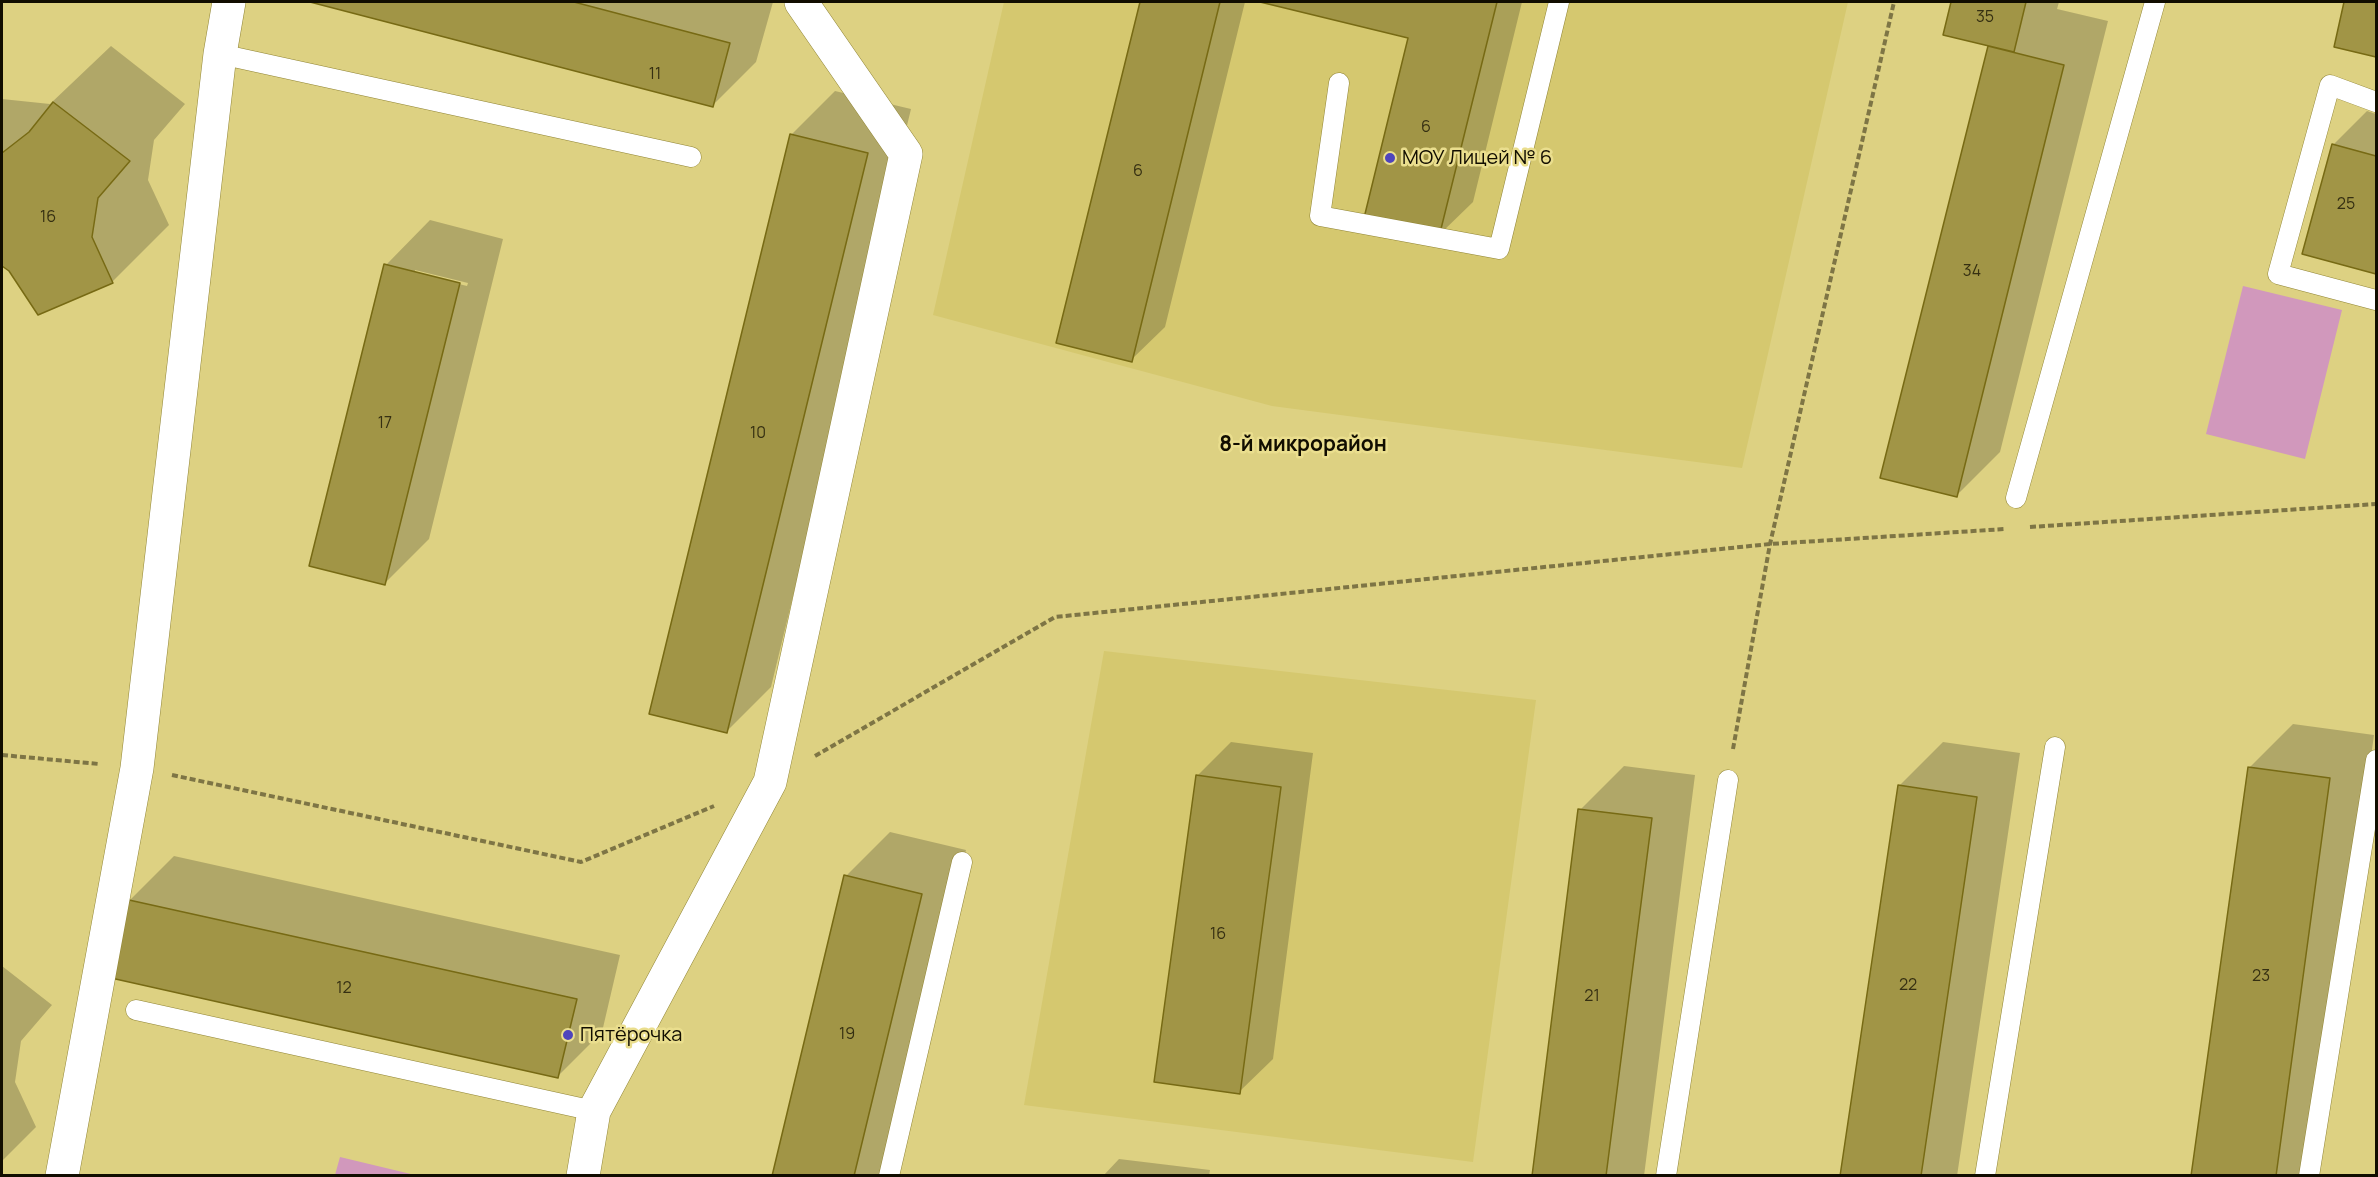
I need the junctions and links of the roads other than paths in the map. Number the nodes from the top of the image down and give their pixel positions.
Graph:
1 (229, 2) edge
2 (801, 2) edge
3 (1559, 2) edge
4 (2155, 2) edge
5 (220, 54) junction
6 (1339, 83) dead end
7 (2376, 102) edge
8 (691, 157) dead end
9 (2376, 300) edge
10 (2016, 498) dead end
11 (2055, 747) dead end
12 (2376, 760) edge
13 (1728, 780) road end
14 (962, 862) dead end
15 (136, 1010) dead end
16 (594, 1111) junction
17 (62, 1176) edge
18 (583, 1176) edge
19 (890, 1176) edge
20 (1666, 1176) edge
21 (1985, 1176) edge
22 (2309, 1176) edge

1 - 5 street
2 - 16 street
3 - 6 lane
4 - 10 lane
5 - 8 lane
5 - 17 street
7 - 9 lane
11 - 21 lane
12 - 22 lane
13 - 20 lane
14 - 19 lane
15 - 16 lane
16 - 18 street

